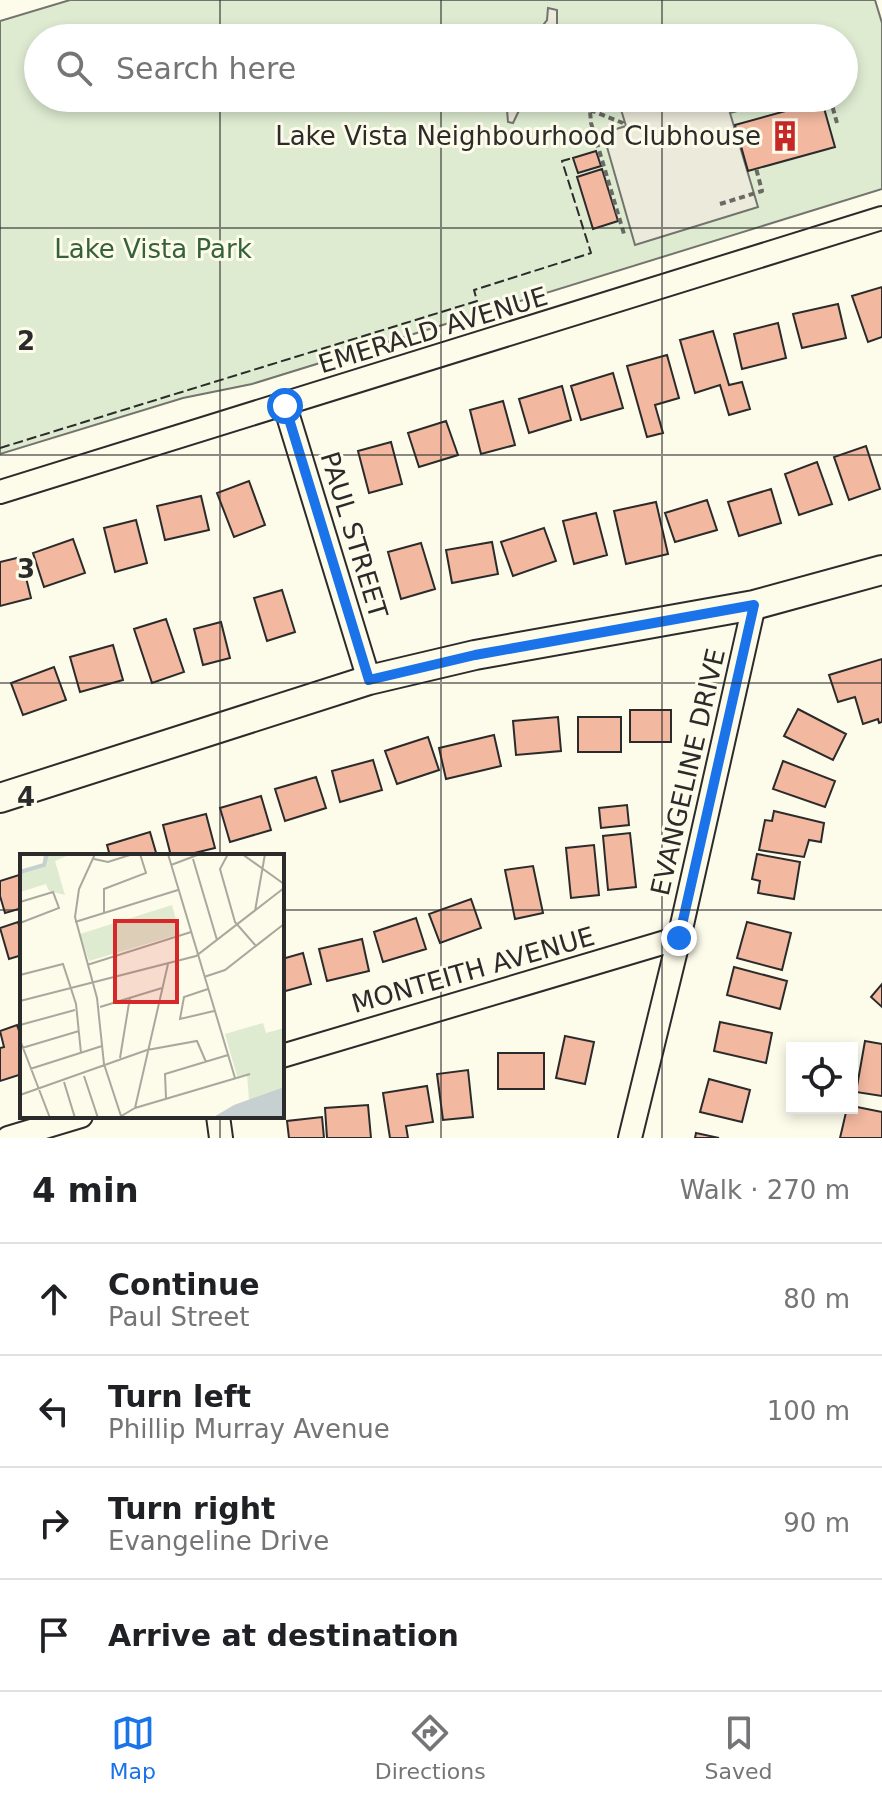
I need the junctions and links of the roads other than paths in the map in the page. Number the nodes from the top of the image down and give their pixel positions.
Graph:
1 (882, 218) edge
2 (285, 406) junction
3 (0, 492) edge
4 (882, 570) edge
5 (754, 605) junction
6 (369, 680) junction
7 (0, 798) edge
8 (679, 938) junction
9 (284, 1055) edge
10 (74, 1118) edge
11 (218, 1118) edge
12 (8, 1138) edge
13 (221, 1138) edge
14 (630, 1138) edge

1 - 2 street, EMERALD AVENUE
2 - 3 street, EMERALD AVENUE
2 - 6 street, PAUL STREET
4 - 5 street
5 - 6 street
5 - 8 street, EVANGELINE DRIVE
6 - 7 street
8 - 9 street, MONTEITH AVENUE
8 - 14 street, EVANGELINE DRIVE
10 - 12 street
11 - 13 street

